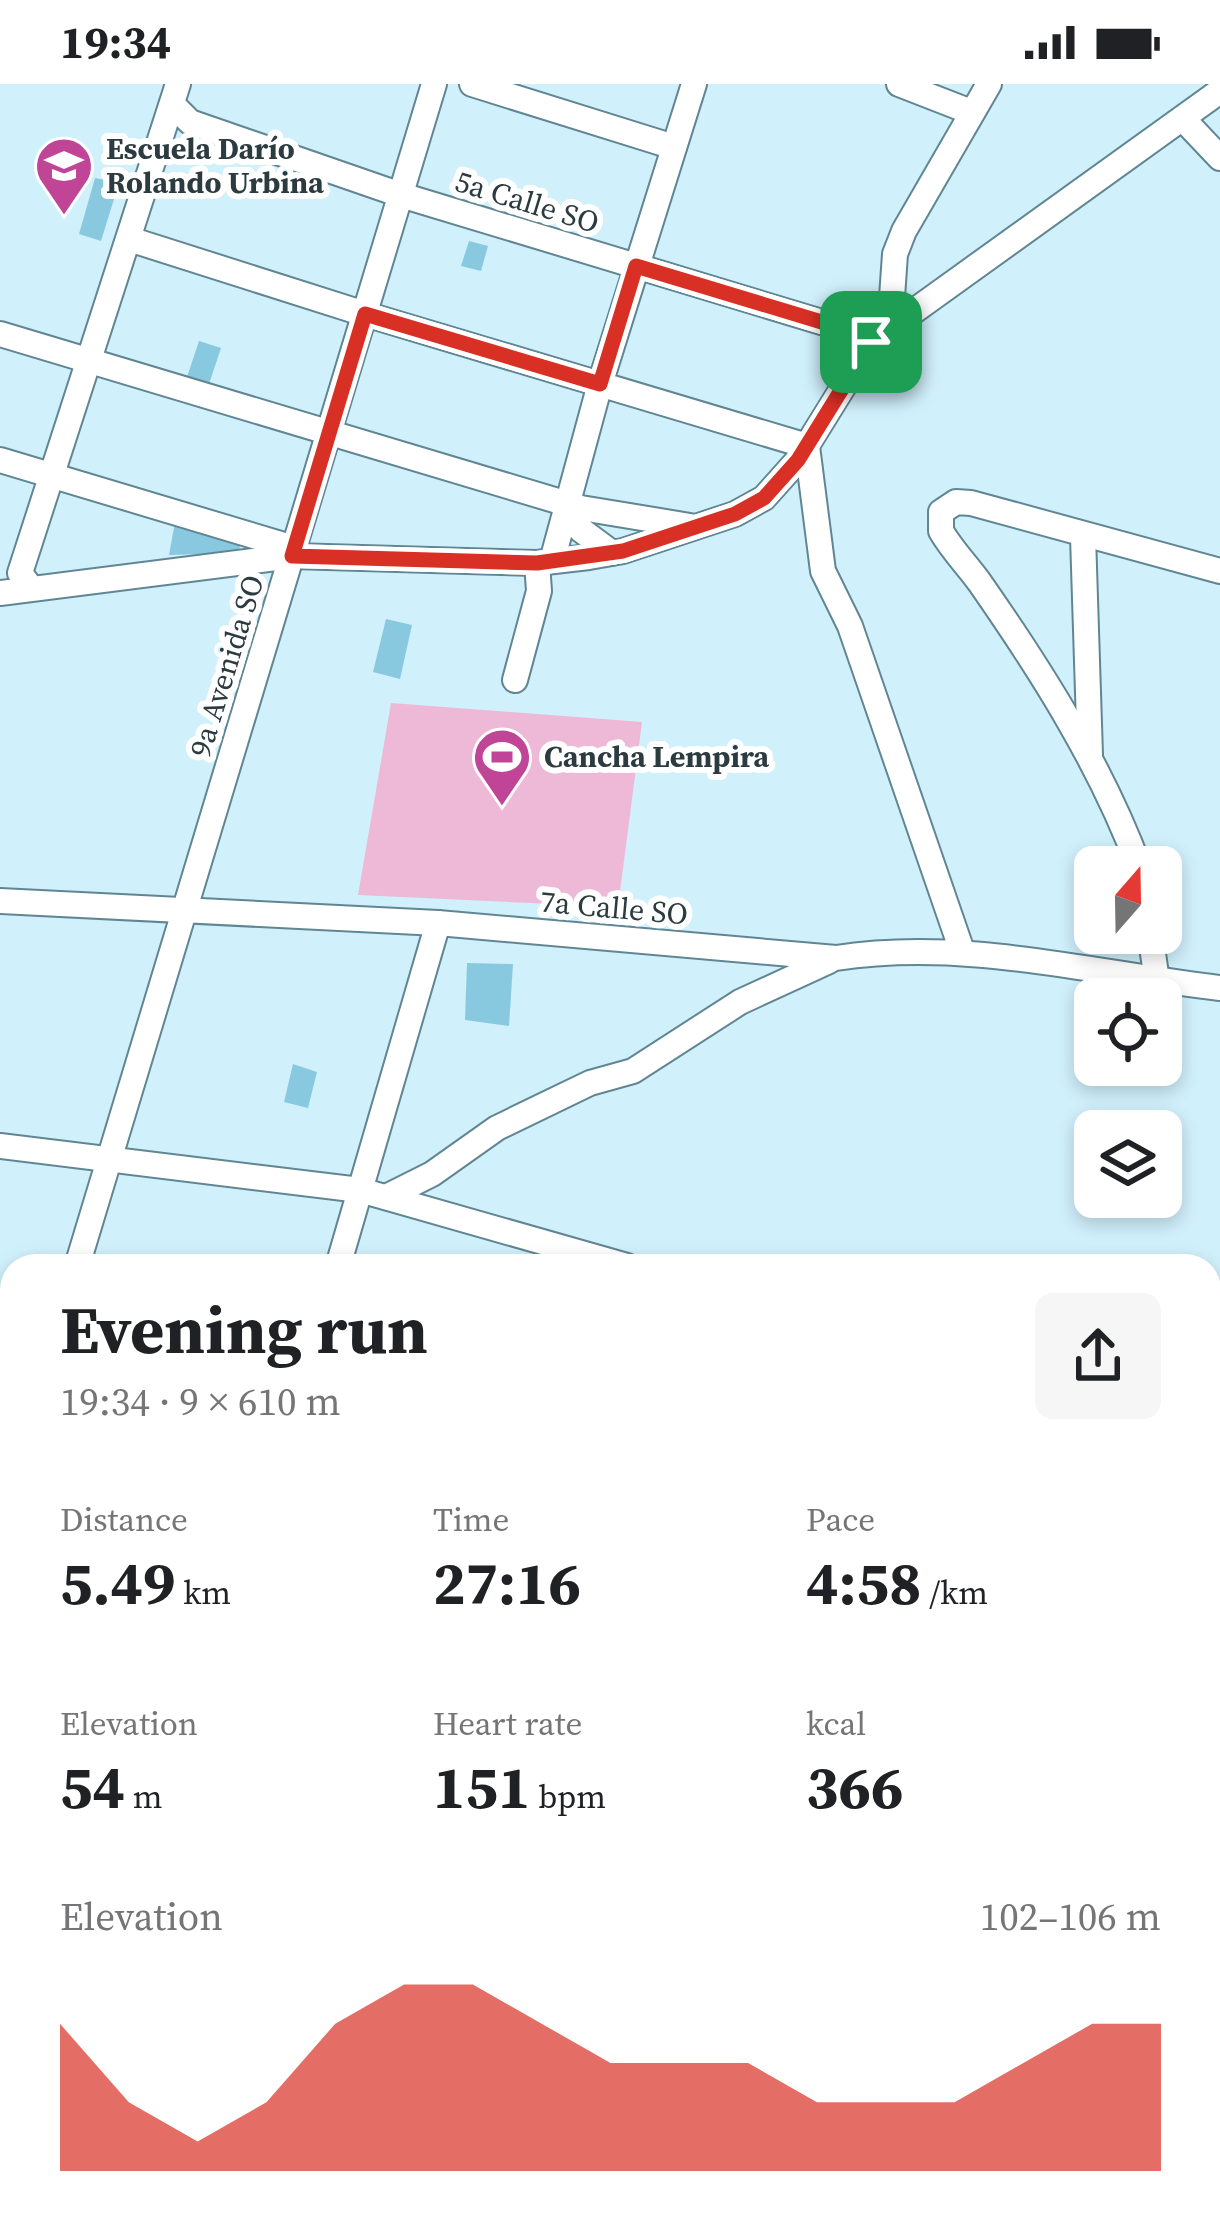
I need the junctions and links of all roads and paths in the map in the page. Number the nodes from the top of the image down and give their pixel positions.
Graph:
1 (434, 84) edge
2 (472, 84) edge
3 (694, 84) edge
4 (899, 84) edge
5 (988, 84) edge
6 (172, 91) edge
7 (1220, 91) edge
8 (971, 112) junction
9 (1184, 120) junction
10 (674, 148) junction
11 (1220, 158) edge
12 (401, 195) junction
13 (129, 239) junction
14 (636, 266) junction
15 (365, 314) junction
16 (0, 334) edge
17 (881, 334) junction
18 (91, 361) junction
19 (600, 384) junction
20 (329, 432) junction
21 (807, 446) junction
22 (0, 460) edge
23 (52, 476) junction
24 (568, 503) junction
25 (699, 528) junction
26 (1083, 536) junction
27 (293, 552) junction
28 (612, 553) junction
29 (544, 562) junction
30 (1220, 572) edge
31 (0, 580) edge
32 (31, 588) junction
33 (0, 593) edge
34 (515, 680) dead end
35 (1090, 760) junction
36 (1131, 846) edge
37 (0, 901) edge
38 (185, 909) junction
39 (438, 923) junction
40 (962, 951) junction
41 (836, 958) junction
42 (1138, 978) edge
43 (1182, 984) edge
44 (1220, 988) edge
45 (0, 1146) edge
46 (110, 1158) junction
47 (360, 1190) junction
48 (386, 1197) junction
49 (81, 1254) edge
50 (341, 1254) edge
51 (585, 1254) edge

1 - 12 street, 9a Avenida SO
2 - 10 street
3 - 10 street
4 - 8 street
5 - 8 street
6 - 12 street, 5a Calle SO
6 - 13 street
7 - 9 street
8 - 17 street
9 - 11 street
9 - 17 street
10 - 14 street
12 - 14 street, 5a Calle SO
12 - 15 street, 9a Avenida SO
13 - 15 street
13 - 18 street
14 - 17 street, 5a Calle SO
14 - 19 street
15 - 19 street
15 - 20 street, 9a Avenida SO
16 - 18 street
17 - 21 street
18 - 20 street
18 - 23 street
19 - 21 street
19 - 24 street
20 - 24 street
20 - 27 street, 9a Avenida SO
21 - 25 street
21 - 40 street
22 - 23 street
23 - 27 street
23 - 32 street
24 - 25 street
24 - 28 street
24 - 29 street
25 - 28 street
26 - 30 street
26 - 35 street
26 - 35 street
27 - 29 street
27 - 32 street
27 - 38 street, 9a Avenida SO
28 - 29 street
29 - 34 street
31 - 32 street
32 - 33 street
35 - 36 street
37 - 38 street, 7a Calle SO
38 - 39 street, 7a Calle SO
38 - 46 street, 9a Avenida SO
39 - 41 street, 7a Calle SO
39 - 47 street
40 - 41 street, 7a Calle SO
40 - 42 street, 7a Calle SO
41 - 48 street
43 - 44 street, 7a Calle SO
45 - 46 street
46 - 47 street
46 - 49 street, 9a Avenida SO
47 - 48 street
47 - 50 street
48 - 51 street

